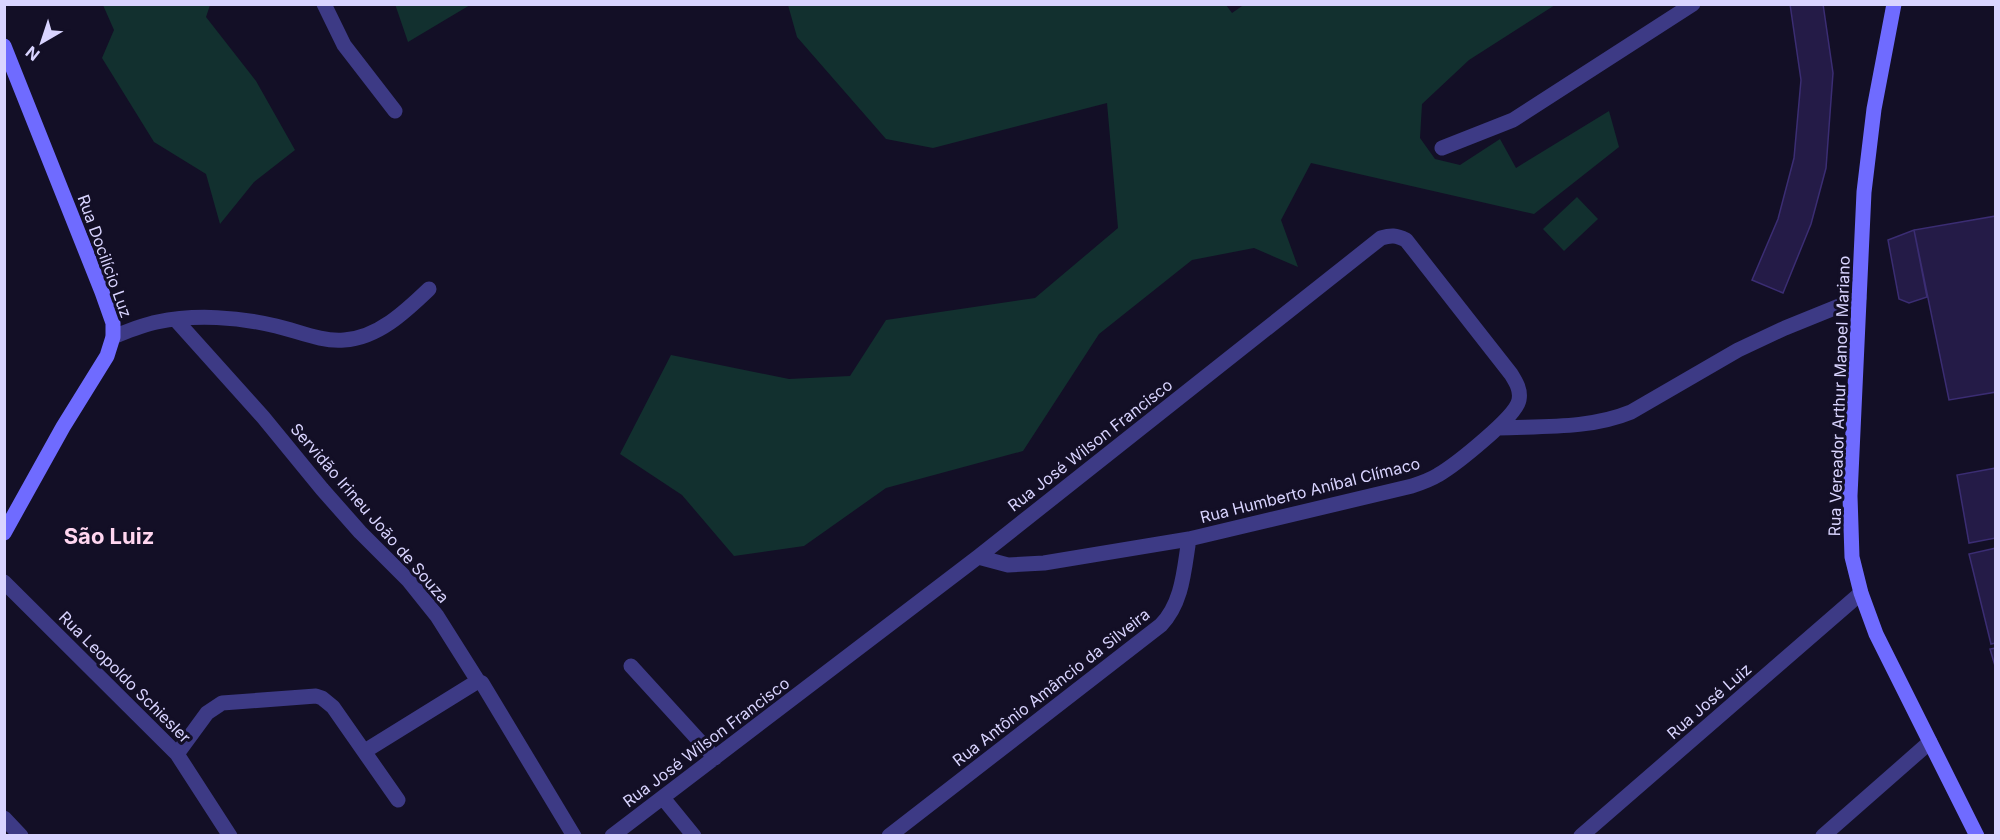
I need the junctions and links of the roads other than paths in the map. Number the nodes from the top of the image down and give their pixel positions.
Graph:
1 (324, 4) edge
2 (1693, 4) edge
3 (1894, 4) edge
4 (4, 46) edge
5 (395, 111) dead end
6 (1442, 148) dead end
7 (429, 289) dead end
8 (1858, 298) junction
9 (175, 319) junction
10 (114, 338) junction
11 (1498, 428) junction
12 (4, 533) edge
13 (1189, 539) junction
14 (978, 557) junction
15 (4, 582) edge
16 (1861, 593) junction
17 (631, 666) dead end
18 (478, 681) junction
19 (1929, 742) junction
20 (365, 751) junction
21 (177, 754) junction
22 (715, 758) junction
23 (663, 798) junction
24 (398, 800) dead end
25 (4, 818) edge
26 (21, 836) edge
27 (230, 836) edge
28 (574, 836) edge
29 (612, 836) edge
30 (694, 836) edge
31 (889, 836) edge
32 (1581, 836) edge
33 (1823, 836) edge
34 (1977, 836) edge

1 - 5 street
2 - 6 street
3 - 8 main road, Rua Vereador Arthur Manoel Mariano
4 - 10 main road, Rua Docilício Luz
7 - 9 street
8 - 11 street
8 - 16 main road, Rua Vereador Arthur Manoel Mariano
9 - 10 street
9 - 18 street, Servidão Irineu João de Souza
10 - 12 main road, Rua Docilício Luz
11 - 13 street, Rua Humberto Aníbal Clímaco
11 - 14 street, Rua José Wilson Francisco
13 - 14 street, Rua Humberto Aníbal Clímaco
13 - 31 street, Rua Antônio Amâncio da Silveira
14 - 22 street, Rua José Wilson Francisco
15 - 21 street, Rua Leopoldo Schiesler
16 - 19 main road, Rua Vereador Arthur Manoel Mariano
16 - 32 street, Rua José Luiz
17 - 22 street
18 - 20 street
18 - 28 street, Servidão Irineu João de Souza
19 - 33 street
19 - 34 main road, Rua Vereador Arthur Manoel Mariano
20 - 21 street
20 - 24 street
21 - 27 street, Rua Leopoldo Schiesler
22 - 23 street, Rua José Wilson Francisco
23 - 29 street, Rua José Wilson Francisco
23 - 30 street
25 - 26 street

